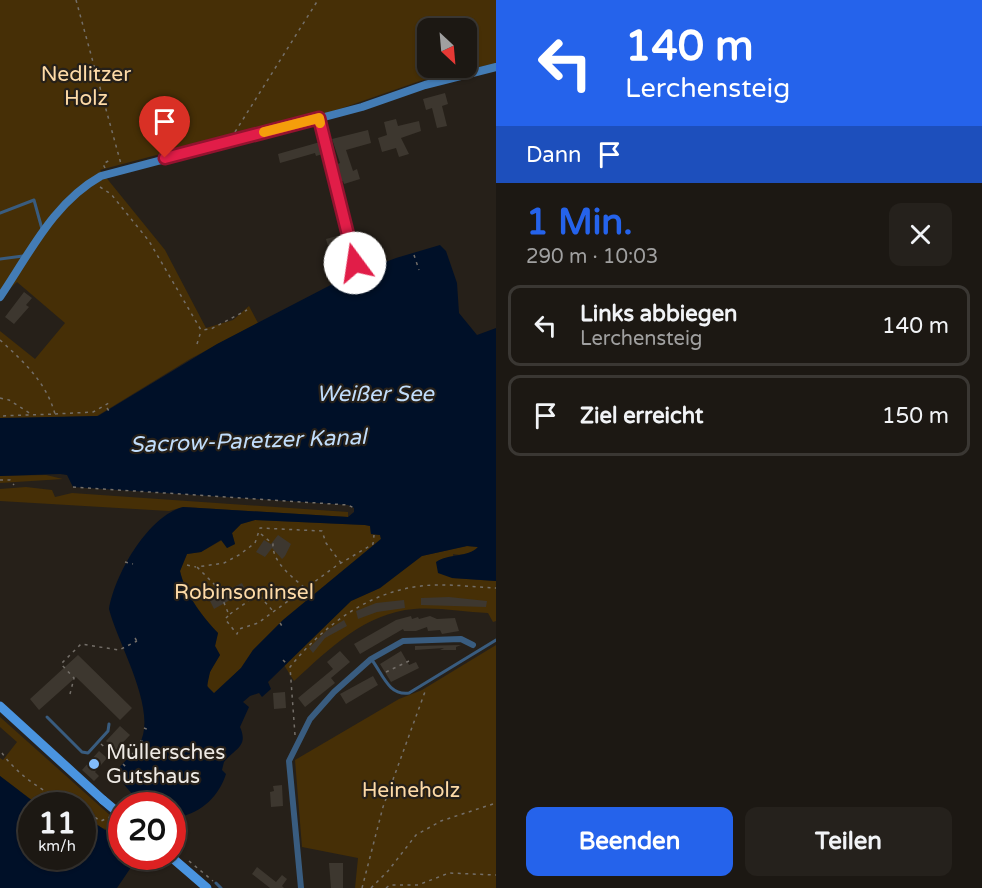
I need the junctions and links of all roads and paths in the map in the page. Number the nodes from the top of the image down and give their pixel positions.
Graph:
1 (76, 0) edge
2 (318, 0) edge
3 (496, 67) edge
4 (319, 118) junction
5 (229, 140) junction
6 (123, 170) junction
7 (100, 187) dead end
8 (0, 213) edge
9 (42, 232) junction
10 (28, 255) junction
11 (414, 255) dead end
12 (0, 259) edge
13 (355, 263) dead end
14 (419, 270) dead end
15 (358, 273) dead end
16 (362, 290) dead end
17 (0, 297) edge
18 (247, 310) dead end
19 (201, 330) junction
20 (0, 340) edge
21 (197, 344) dead end
22 (0, 399) edge
23 (109, 403) dead end
24 (107, 408) dead end
25 (55, 414) junction
26 (111, 414) dead end
27 (31, 415) junction
28 (0, 416) edge
29 (0, 480) edge
30 (14, 485) dead end
31 (73, 487) dead end
32 (354, 508) dead end
33 (260, 534) junction
34 (374, 535) dead end
35 (125, 562) dead end
36 (340, 563) junction
37 (133, 564) dead end
38 (187, 565) dead end
39 (197, 567) junction
40 (305, 588) junction
41 (496, 588) edge
42 (192, 597) dead end
43 (185, 600) dead end
44 (273, 612) junction
45 (229, 615) junction
46 (280, 623) dead end
47 (282, 626) dead end
48 (496, 640) edge
49 (137, 641) dead end
50 (473, 645) dead end
51 (371, 659) junction
52 (283, 660) dead end
53 (409, 661) dead end
54 (286, 663) dead end
55 (382, 674) junction
56 (428, 684) junction
57 (70, 694) dead end
58 (0, 706) edge
59 (47, 717) dead end
60 (109, 724) dead end
61 (144, 728) dead end
62 (149, 730) dead end
63 (141, 741) dead end
64 (98, 742) junction
65 (146, 742) dead end
66 (295, 748) junction
67 (2, 753) dead end
68 (132, 753) dead end
69 (136, 757) dead end
70 (117, 758) dead end
71 (123, 764) dead end
72 (127, 768) dead end
73 (47, 792) edge
74 (496, 803) edge
75 (108, 804) edge
76 (186, 859) edge
77 (186, 868) edge
78 (496, 875) edge
79 (211, 886) edge
80 (221, 888) edge
81 (301, 888) edge
82 (362, 888) edge
83 (371, 888) edge
84 (386, 888) edge

1 - 6 path
2 - 5 path
3 - 4 street
4 - 5 street
4 - 13 lane
5 - 6 street
6 - 9 street
7 - 19 path
8 - 9 lane
9 - 10 street
10 - 12 lane
10 - 17 street
11 - 14 path
15 - 16 path
18 - 19 path
19 - 21 path
20 - 25 path
22 - 27 path
23 - 25 path
24 - 26 path
25 - 27 path
27 - 28 path
29 - 30 path
31 - 32 path
33 - 36 path
33 - 39 path
33 - 40 path
34 - 36 path
35 - 37 path
36 - 40 path
38 - 39 path
39 - 45 path
40 - 44 path
41 - 66 path
42 - 43 path
44 - 45 path
44 - 45 path
46 - 47 path
48 - 56 lane
49 - 57 path
50 - 51 street
51 - 55 lane
51 - 66 street
52 - 54 path
53 - 55 path
55 - 56 lane
56 - 82 path
58 - 75 main road, bridge
59 - 64 lane
60 - 64 lane
61 - 62 path
63 - 65 path
64 - 70 path
66 - 81 street
67 - 73 path
68 - 69 path
71 - 72 path
74 - 83 path
76 - 79 path
77 - 79 main road
78 - 84 path
79 - 80 lane

